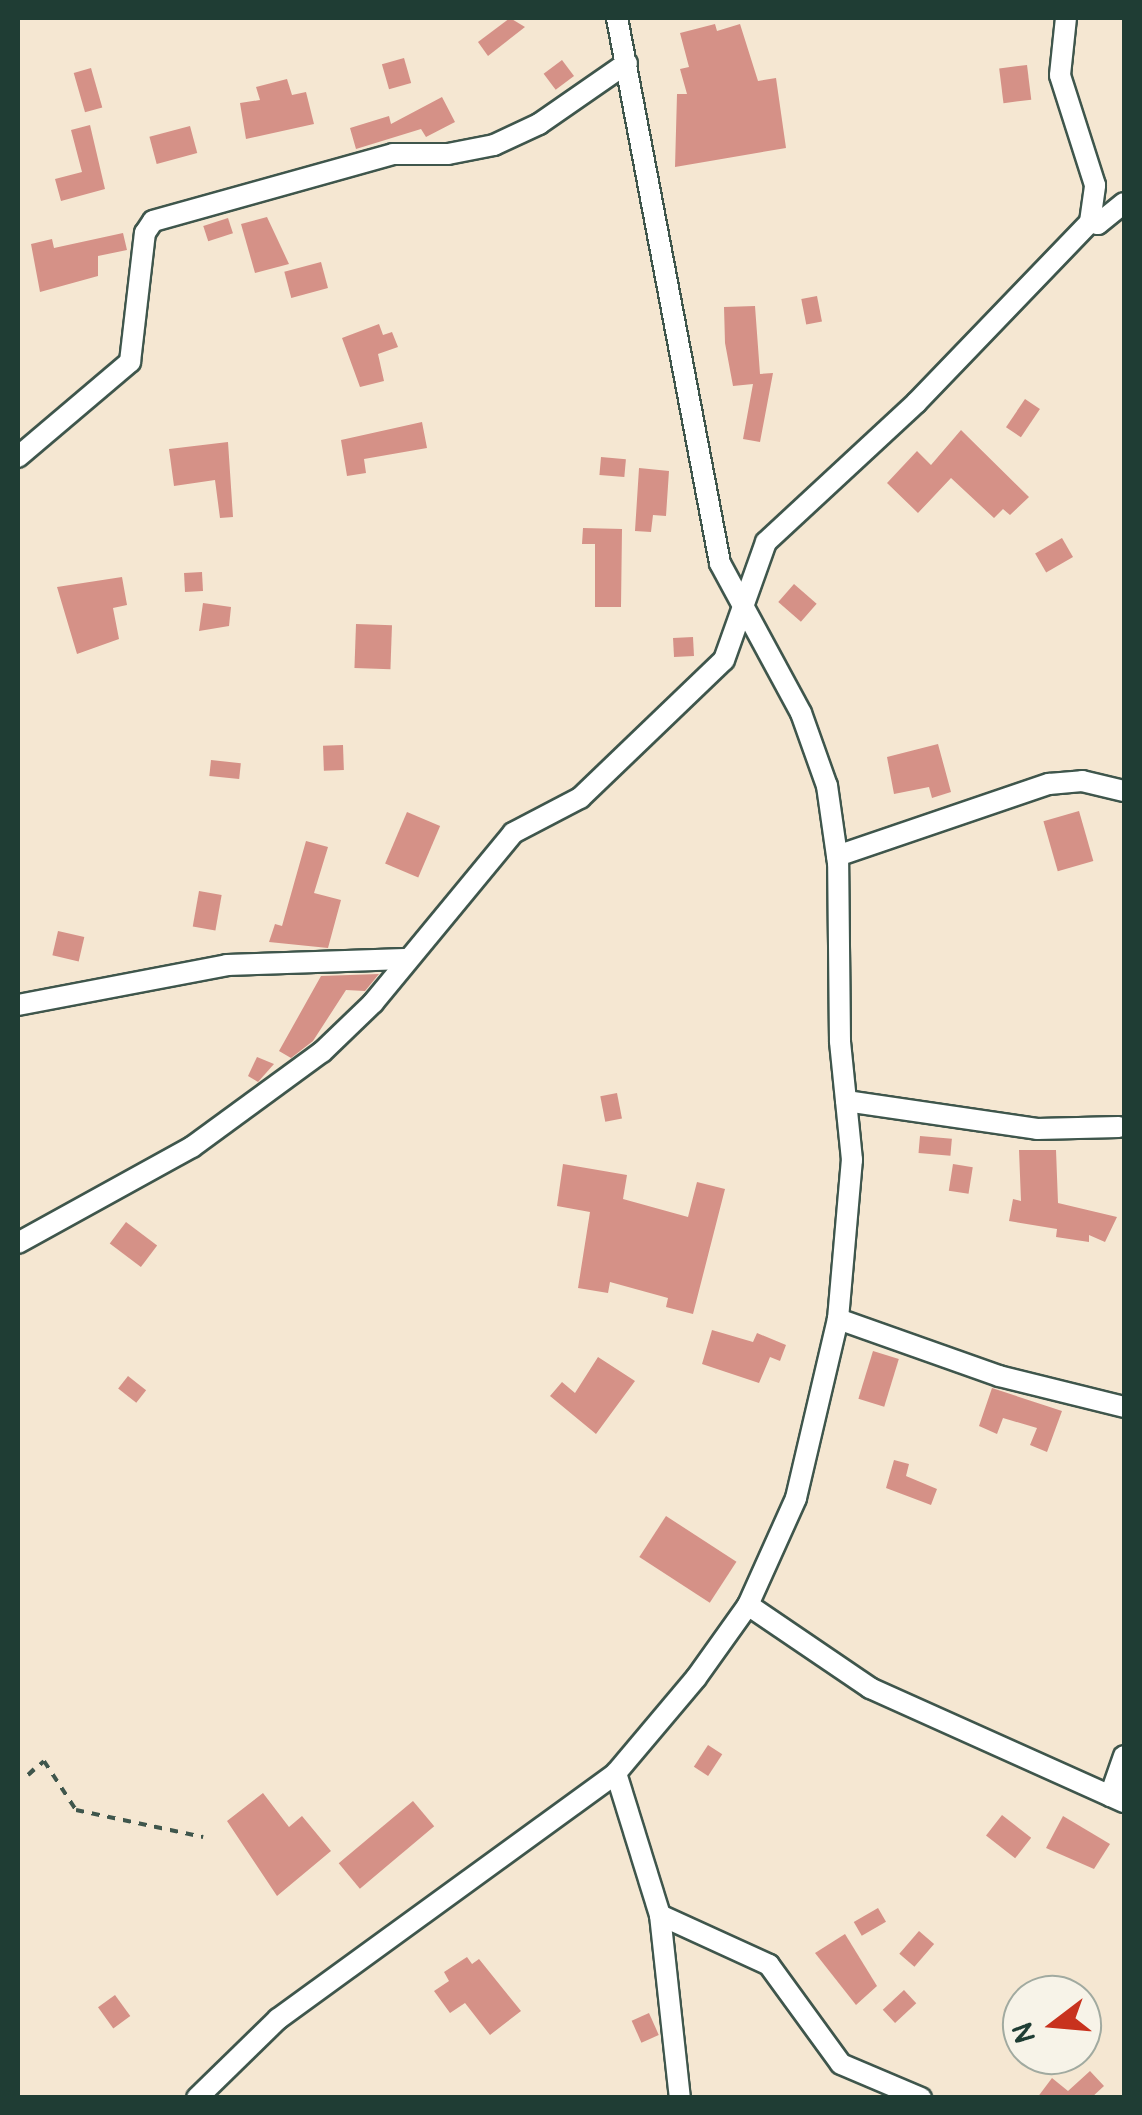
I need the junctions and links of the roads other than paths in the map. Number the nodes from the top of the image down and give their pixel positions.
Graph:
1 (617, 18) edge
2 (1066, 18) edge
3 (627, 63) junction
4 (1124, 203) edge
5 (1090, 222) junction
6 (18, 457) edge
7 (744, 614) junction
8 (1124, 791) edge
9 (837, 856) junction
10 (405, 959) junction
11 (18, 1005) edge
12 (846, 1101) junction
13 (1118, 1127) dead end
14 (18, 1243) edge
15 (838, 1319) junction
16 (1124, 1407) edge
17 (748, 1606) junction
18 (1124, 1756) edge
19 (616, 1772) junction
20 (1117, 1799) edge
21 (660, 1915) junction
22 (197, 2098) edge
23 (680, 2098) edge
24 (921, 2098) edge

1 - 3 street
2 - 5 street
3 - 6 street
3 - 7 street
4 - 5 street
5 - 7 street
7 - 9 street
7 - 10 street
8 - 9 street
9 - 12 street
10 - 11 street
10 - 14 street
12 - 13 street
12 - 15 street
15 - 16 street
15 - 17 street
17 - 19 street
17 - 20 street
18 - 20 street
19 - 21 street
19 - 22 street
21 - 23 street
21 - 24 street

